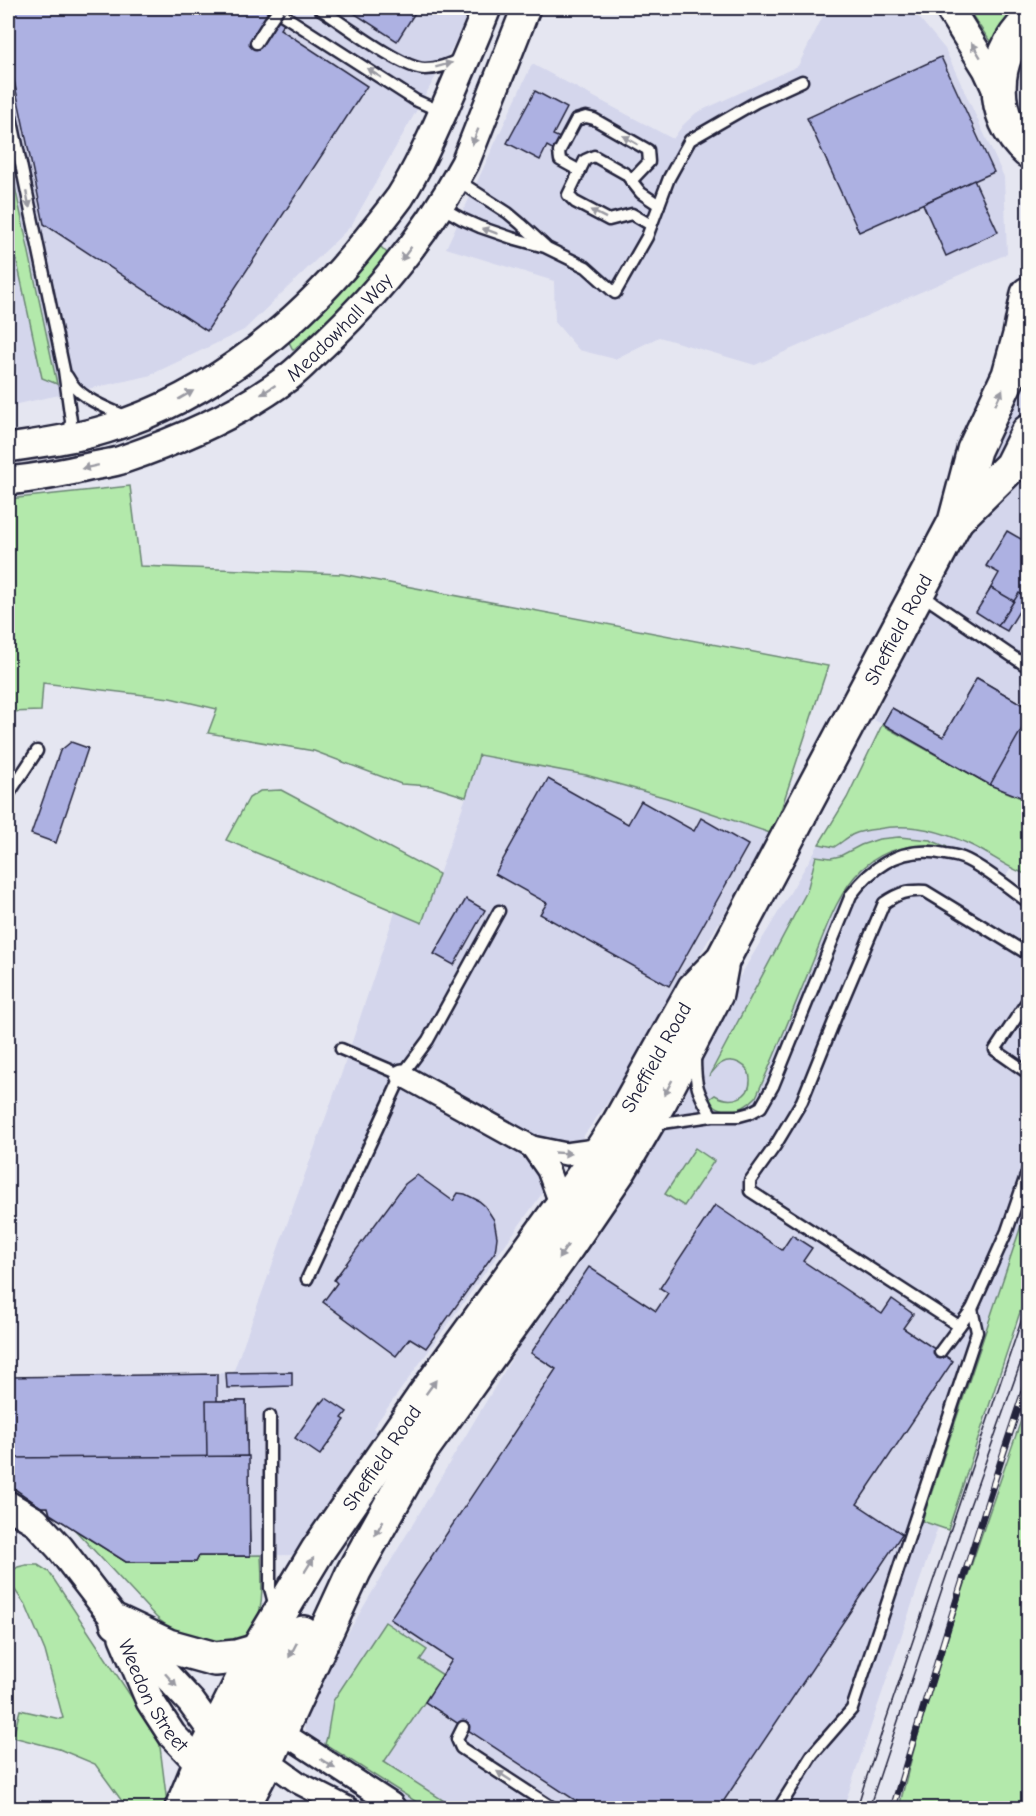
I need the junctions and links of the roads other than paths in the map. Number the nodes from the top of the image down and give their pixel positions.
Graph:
1 (272, 8) edge
2 (279, 8) edge
3 (319, 8) edge
4 (487, 8) edge
5 (526, 8) edge
6 (949, 8) edge
7 (1029, 22) edge
8 (256, 43) dead end
9 (512, 43) junction
10 (469, 54) junction
11 (802, 81) dead end
12 (999, 95) junction
13 (8, 102) edge
14 (443, 112) junction
15 (1026, 157) edge
16 (580, 171) junction
17 (414, 173) junction
18 (456, 180) junction
19 (631, 181) junction
20 (659, 205) junction
21 (439, 206) junction
22 (651, 225) junction
23 (545, 246) junction
24 (1029, 294) edge
25 (64, 370) junction
26 (133, 420) junction
27 (1029, 432) edge
28 (69, 438) junction
29 (8, 448) edge
30 (49, 476) junction
31 (8, 482) edge
32 (955, 522) junction
33 (918, 593) junction
34 (1029, 667) edge
35 (37, 751) dead end
36 (8, 795) edge
37 (1029, 902) edge
38 (499, 911) dead end
39 (1029, 954) edge
40 (723, 958) junction
41 (1029, 1000) edge
42 (695, 1036) junction
43 (341, 1049) dead end
44 (1029, 1073) edge
45 (402, 1075) junction
46 (712, 1116) junction
47 (643, 1128) junction
48 (532, 1147) junction
49 (602, 1149) junction
50 (1029, 1170) edge
51 (561, 1208) junction
52 (307, 1279) dead end
53 (972, 1309) junction
54 (958, 1326) junction
55 (940, 1352) dead end
56 (270, 1416) dead end
57 (9, 1508) edge
58 (277, 1616) junction
59 (117, 1622) junction
60 (257, 1651) junction
61 (463, 1727) dead end
62 (239, 1741) junction
63 (243, 1806) edge
64 (182, 1809) edge
65 (207, 1809) edge
66 (348, 1809) edge
67 (395, 1809) edge
68 (553, 1809) edge
69 (779, 1809) edge

14 -> 1 lane
2 - 8 lane, bridge
3 -> 10 lane
4 - 10 street, Meadowhall Way
5 - 9 street, Meadowhall Way
12 -> 6 street
7 - 12 main road
9 - 14 street
9 -> 18 street, Meadowhall Way
10 - 14 street, Meadowhall Way
11 - 20 lane
12 - 15 main road
13 -> 25 lane
14 - 17 street, Meadowhall Way
16 - 19 lane
19 -> 16 lane
22 -> 16 lane
17 - 18 street
17 - 21 street
26 -> 17 street, Meadowhall Way
18 - 21 street, Meadowhall Way
18 - 23 lane
19 - 20 lane
20 - 22 lane
23 -> 21 lane
21 -> 30 street, Meadowhall Way
22 - 23 lane
32 -> 24 main road
25 - 26 lane
25 - 28 lane
26 - 28 street, Meadowhall Way
27 - 32 main road
28 - 29 street, Meadowhall Way
28 - 30 street
30 - 31 street, Meadowhall Way
32 - 33 main road, Sheffield Road
33 - 34 lane
33 - 40 main road, Sheffield Road
35 - 36 lane
37 - 46 lane
38 - 45 lane
39 - 54 lane
40 - 42 main road, Sheffield Road
40 - 49 main road, Sheffield Road
41 - 44 lane
42 - 46 lane
42 -> 47 main road, Sheffield Road
43 - 45 lane
45 - 48 street
45 - 52 lane
46 - 47 lane
47 -> 62 main road, Sheffield Road
48 -> 49 street
48 - 51 street
49 - 51 main road, Sheffield Road
50 - 53 lane
58 -> 51 main road, Sheffield Road
53 - 54 lane
53 - 69 lane
54 - 55 lane
56 - 58 lane
57 - 59 street, Weedon Street
58 - 60 main road, Sheffield Road
59 - 60 main road
59 - 62 street, Weedon Street
60 - 62 main road, Sheffield Road
68 -> 61 lane
62 - 63 main road
62 - 64 main road
62 - 65 main road
62 - 66 street
62 -> 67 street

